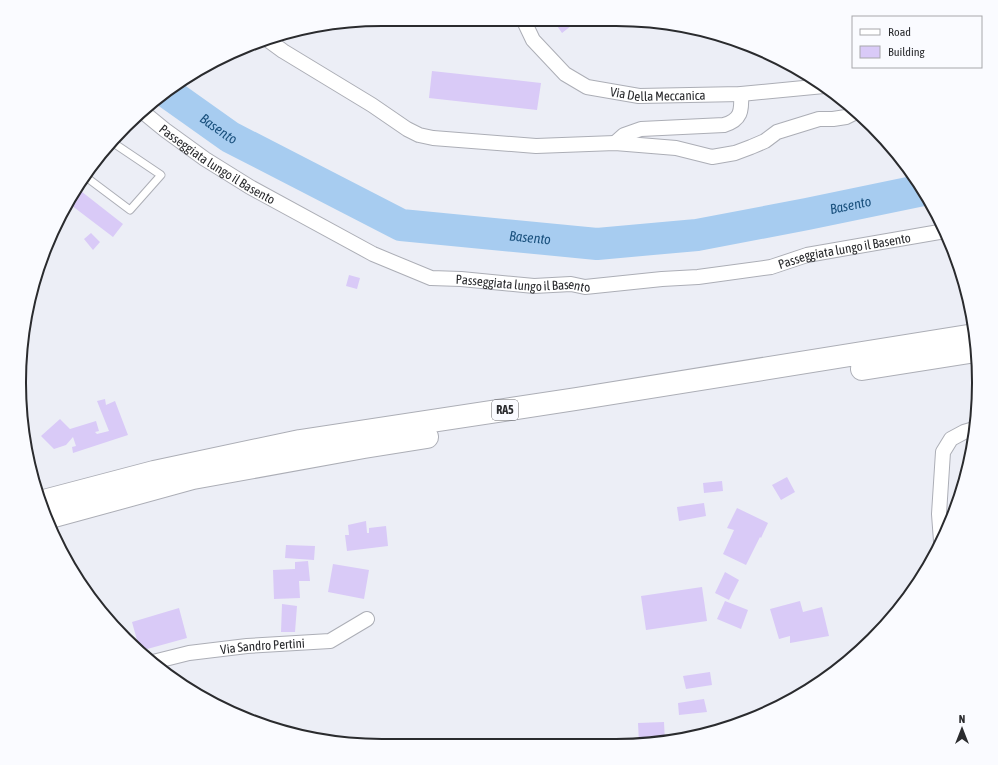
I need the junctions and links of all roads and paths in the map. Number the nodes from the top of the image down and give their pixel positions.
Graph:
1 (526, 26) edge
2 (273, 43) edge
3 (815, 87) edge
4 (741, 94) junction
5 (851, 114) edge
6 (146, 115) edge
7 (615, 143) junction
8 (116, 145) edge
9 (90, 179) edge
10 (938, 232) edge
11 (969, 336) edge
12 (970, 352) edge
13 (969, 431) edge
14 (46, 500) edge
15 (52, 517) edge
16 (940, 529) edge
17 (367, 619) dead end
18 (159, 661) edge

1 - 4 street, Via Della Meccanica
2 - 7 street
3 - 4 street, Via Della Meccanica
4 - 7 street
5 - 7 street
6 - 10 street, Passeggiata lungo il Basento
8 - 9 lane
11 - 14 highway, RA5
12 - 15 highway, RA5
13 - 16 street
17 - 18 street, Via Sandro Pertini

